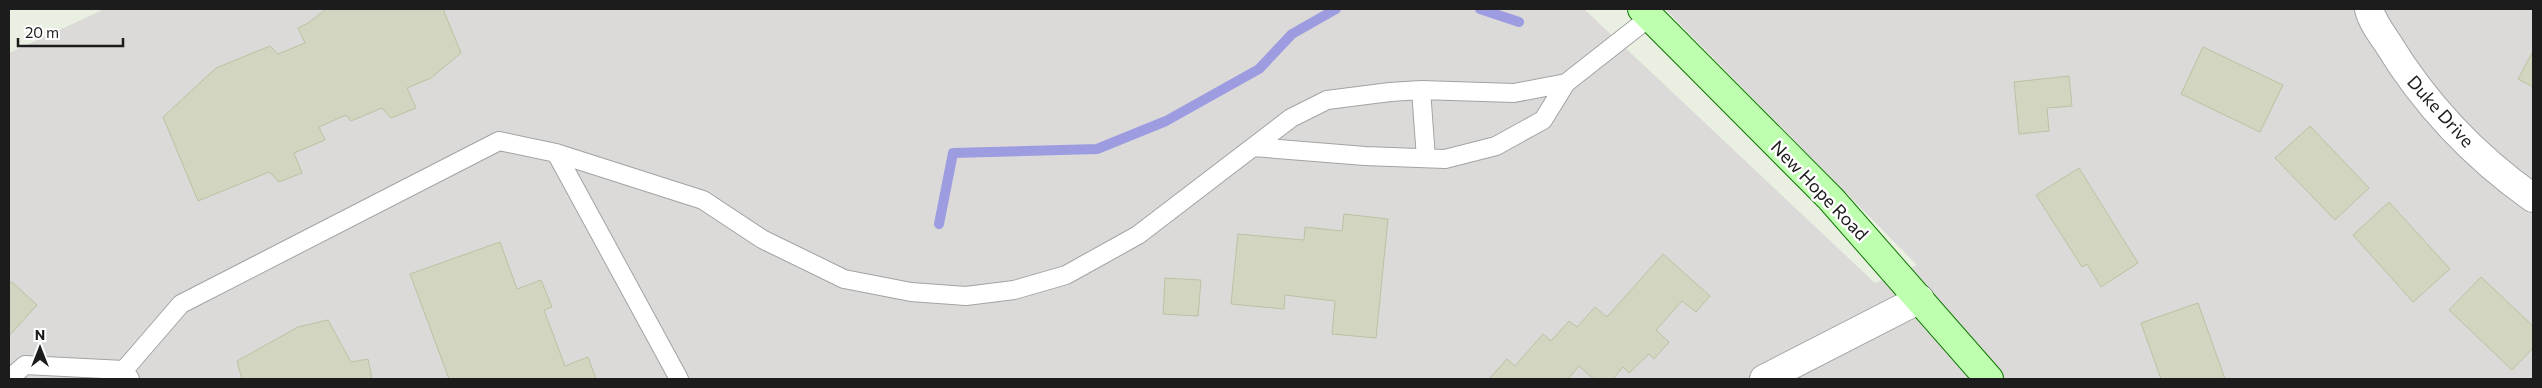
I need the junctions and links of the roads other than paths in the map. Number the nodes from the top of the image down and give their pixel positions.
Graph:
1 (2368, 9) edge
2 (1651, 11) edge
3 (1566, 84) junction
4 (1421, 90) junction
5 (1253, 147) junction
6 (556, 153) junction
7 (1426, 158) junction
8 (2533, 198) edge
9 (1920, 299) junction
10 (127, 375) edge
11 (9, 379) edge
12 (679, 379) edge
13 (1764, 379) edge
14 (1989, 379) edge

1 - 8 street, Duke Drive
2 - 3 lane
2 - 9 street, New Hope Road
3 - 4 lane
3 - 7 lane
4 - 5 lane
4 - 7 lane
5 - 6 lane
5 - 7 lane
6 - 10 lane
6 - 12 lane
9 - 13 street
9 - 14 street, New Hope Road
10 - 11 lane

